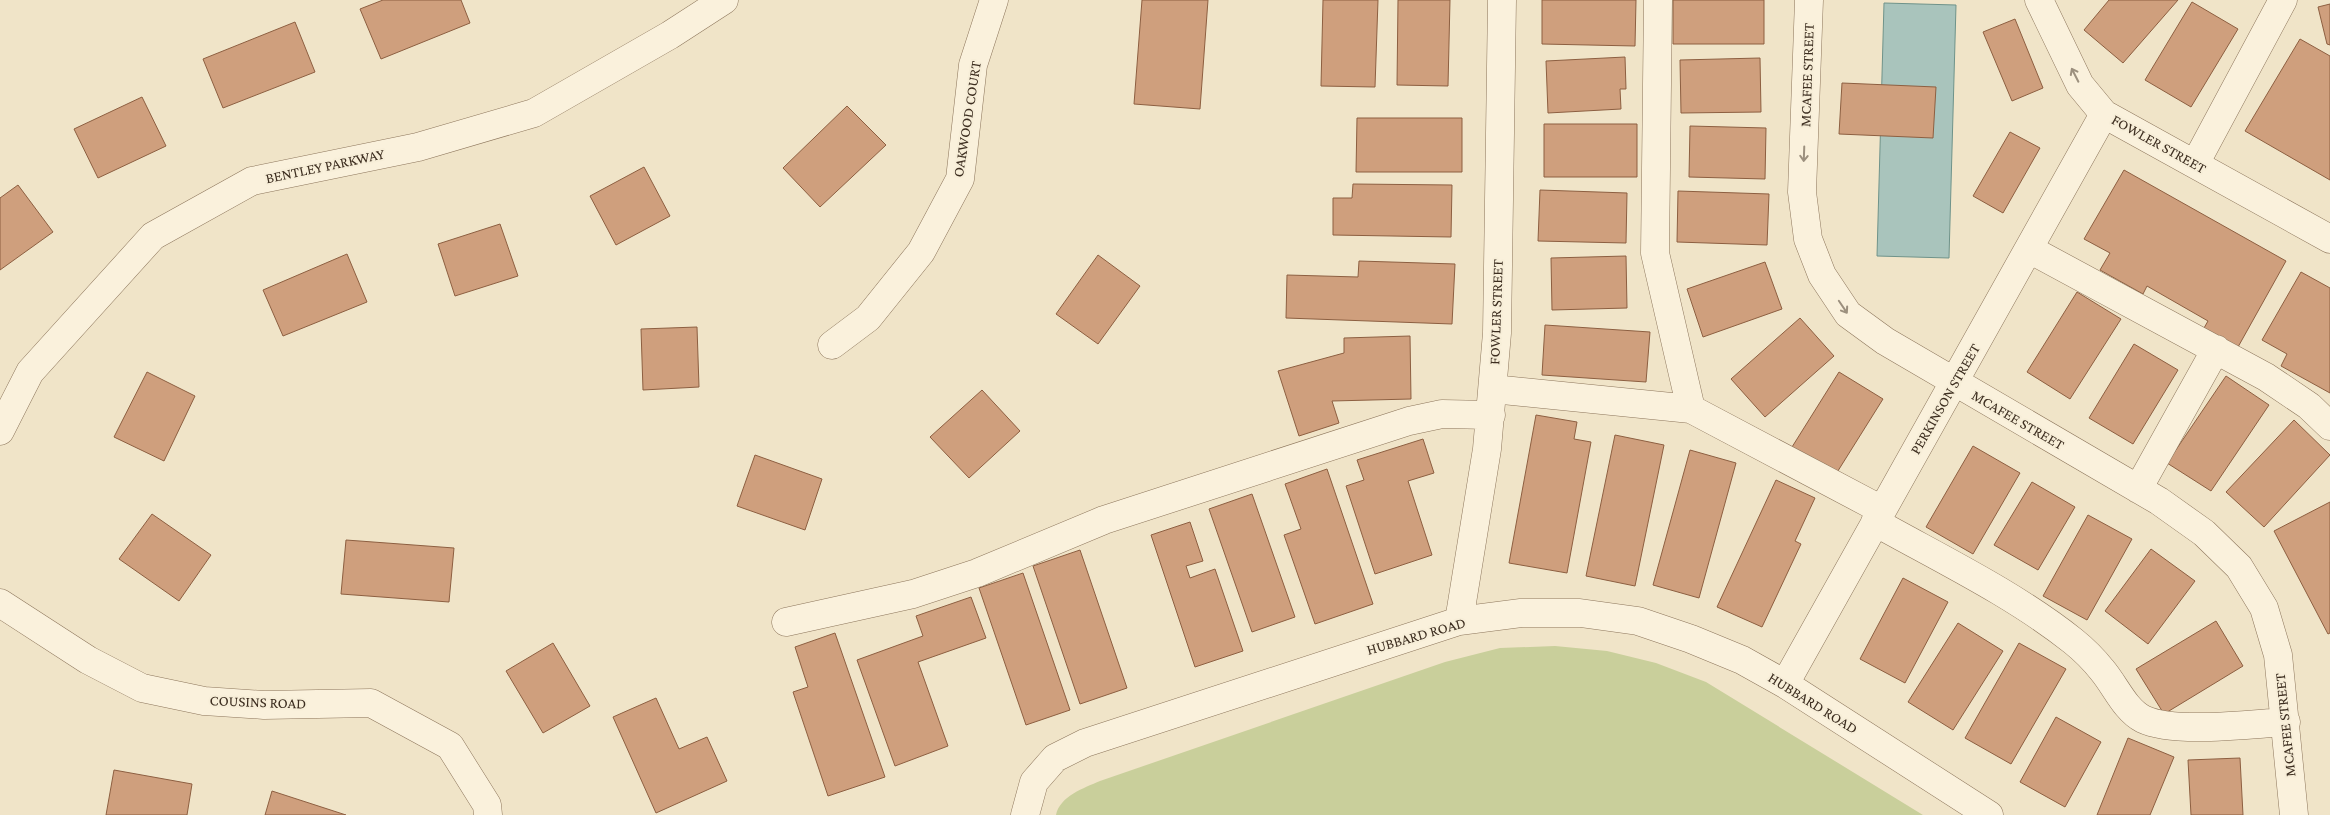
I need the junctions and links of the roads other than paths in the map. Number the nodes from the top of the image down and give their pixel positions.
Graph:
1 (724, 0) edge
2 (994, 0) edge
3 (1502, 0) edge
4 (1658, 0) edge
5 (1810, 0) edge
6 (2039, 0) edge
7 (2283, 0) edge
8 (2104, 114) junction
9 (2195, 164) junction
10 (2330, 239) edge
11 (2029, 249) junction
12 (832, 345) dead end
13 (2216, 349) junction
14 (1954, 383) junction
15 (1492, 402) junction
16 (1691, 409) junction
17 (2330, 426) edge
18 (0, 431) edge
19 (2138, 489) junction
20 (1878, 516) junction
21 (0, 603) edge
22 (1459, 621) junction
23 (786, 622) dead end
24 (1785, 684) junction
25 (2286, 722) junction
26 (488, 815) edge
27 (1025, 815) edge
28 (1989, 815) edge
29 (2294, 815) edge

1 - 18 street, BENTLEY PARKWAY
2 - 12 street, OAKWOOD COURT
3 - 15 street, FOWLER STREET
4 - 16 street
5 -> 14 street, MCAFEE STREET
8 -> 6 street, FOWLER STREET
7 - 9 street
8 - 9 street, FOWLER STREET
8 - 11 street, PERKINSON STREET
9 - 10 street, FOWLER STREET
11 - 13 street
11 - 14 street, PERKINSON STREET
13 - 17 street
13 - 19 street
14 - 19 street, MCAFEE STREET
14 - 20 street, PERKINSON STREET
15 - 16 street
15 - 22 street, FOWLER STREET
15 - 23 street
16 - 20 street
19 - 25 street, MCAFEE STREET
20 - 24 street, PERKINSON STREET
20 - 25 street
21 - 26 street, COUSINS ROAD
22 - 24 street, HUBBARD ROAD
22 - 27 street, HUBBARD ROAD
24 - 28 street, HUBBARD ROAD
25 - 29 street, MCAFEE STREET

